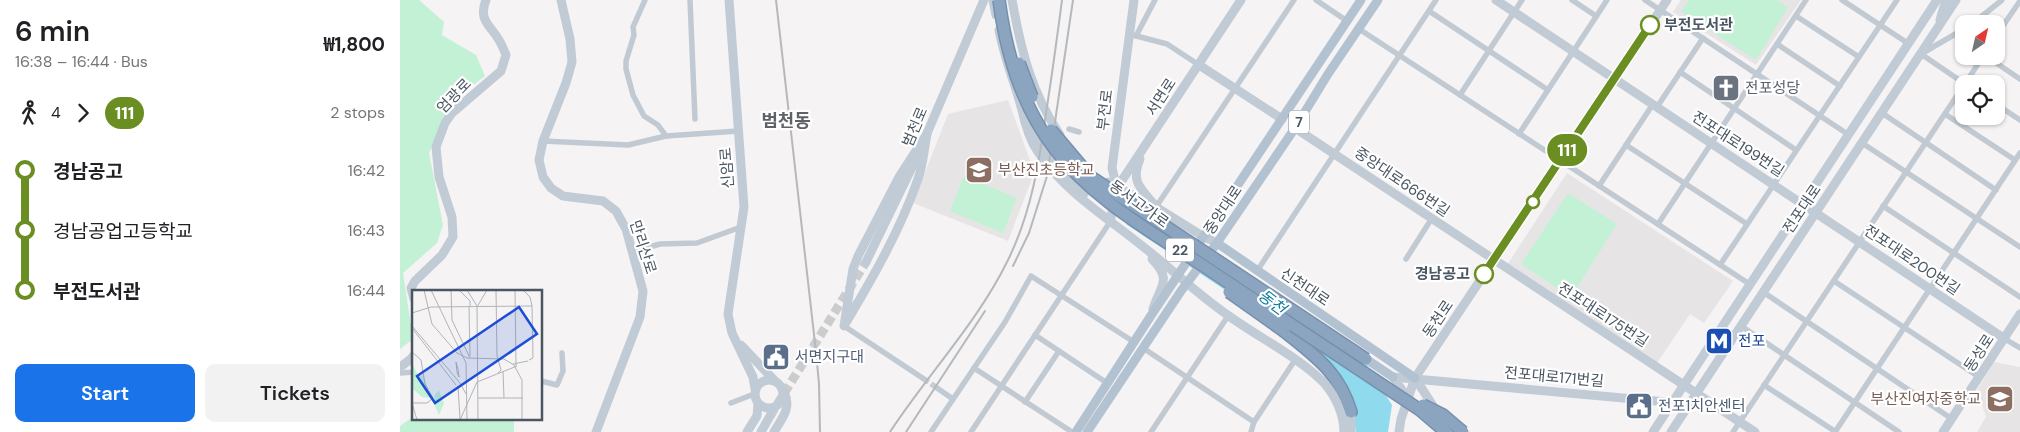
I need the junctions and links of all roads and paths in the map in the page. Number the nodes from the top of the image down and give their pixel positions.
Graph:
1 (486, 0) edge
2 (561, 0) edge
3 (645, 0) edge
4 (690, 0) edge
5 (729, 0) edge
6 (984, 0) edge
7 (993, 0) edge
8 (999, 0) edge
9 (1007, 0) edge
10 (1012, 0) edge
11 (1134, 0) edge
12 (1155, 0) edge
13 (1241, 0) edge
14 (1294, 0) edge
15 (1316, 0) edge
16 (1361, 0) edge
17 (1378, 0) edge
18 (1436, 0) edge
19 (1496, 0) edge
20 (1522, 0) edge
21 (1572, 0) edge
22 (1606, 0) edge
23 (1645, 0) edge
24 (1667, 0) edge
25 (1806, 0) edge
26 (1842, 0) edge
27 (1897, 0) edge
28 (1937, 0) edge
29 (1946, 0) edge
30 (1956, 0) edge
31 (2002, 0) edge
32 (2020, 0) edge
33 (1660, 10) junction
34 (1429, 11) junction
35 (1514, 12) junction
36 (1983, 15) edge
37 (1596, 16) junction
38 (1796, 16) junction
39 (1347, 21) junction
40 (2005, 22) edge
41 (1880, 25) junction
42 (1940, 25) junction
43 (1359, 29) junction
44 (1955, 34) edge
45 (1133, 35) junction
46 (1703, 38) junction
47 (1777, 44) junction
48 (1909, 44) junction
49 (1489, 51) junction
50 (1573, 51) junction
51 (1921, 54) junction
52 (1399, 55) junction
53 (1859, 57) junction
54 (1199, 64) junction
55 (1998, 65) edge
56 (1680, 72) junction
57 (1757, 74) junction
58 (1955, 77) edge
59 (1615, 79) junction
60 (2020, 79) edge
61 (1840, 86) junction
62 (1236, 88) junction
63 (1548, 90) junction
64 (1460, 95) junction
65 (1955, 99) edge
66 (1655, 105) junction
67 (1735, 108) junction
68 (2005, 110) edge
69 (1882, 114) junction
70 (1945, 114) junction
71 (1820, 115) junction
72 (696, 119) dead end
73 (1282, 119) junction
74 (2020, 120) edge
75 (1295, 128) junction
76 (1069, 130) dead end
77 (738, 131) junction
78 (1079, 132) dead end
79 (927, 134) junction
80 (1519, 134) junction
81 (1850, 135) junction
82 (666, 136) junction
83 (543, 141) junction
84 (1712, 143) junction
85 (1862, 143) junction
86 (1926, 143) junction
87 (1146, 145) junction
88 (1626, 145) junction
89 (1796, 150) junction
90 (2020, 153) edge
91 (1334, 154) junction
92 (1560, 160) junction
93 (2015, 160) junction
94 (1906, 172) junction
95 (1088, 175) junction
96 (1685, 183) junction
97 (1774, 184) junction
98 (1599, 186) junction
99 (1117, 188) junction
100 (1996, 190) junction
101 (1804, 204) junction
102 (1114, 205) junction
103 (1883, 206) junction
104 (1156, 207) junction
105 (1816, 212) junction
106 (1432, 218) junction
107 (1976, 218) junction
108 (1110, 222) junction
109 (1658, 224) junction
110 (1747, 224) junction
111 (741, 228) junction
112 (1162, 238) junction
113 (1204, 238) junction
114 (1860, 242) junction
115 (1140, 243) junction
116 (1217, 243) junction
117 (2020, 247) edge
118 (632, 252) junction
119 (1954, 253) junction
120 (1406, 259) dead end
121 (1494, 260) junction
122 (866, 262) tunnel mouth
123 (1720, 265) junction
124 (1257, 270) junction
125 (875, 275) junction
126 (1179, 276) junction
127 (851, 278) junction
128 (1834, 280) junction
129 (1187, 284) junction
130 (1750, 285) junction
131 (1930, 289) junction
132 (412, 292) edge
133 (1763, 292) junction
134 (1061, 295) junction
135 (2020, 297) edge
136 (1152, 314) junction
137 (2020, 314) edge
138 (1228, 316) junction
139 (1807, 321) junction
140 (844, 326) junction
141 (1741, 326) junction
142 (1904, 328) junction
143 (1300, 331) junction
144 (732, 334) junction
145 (1035, 335) junction
146 (2005, 339) junction
147 (1134, 342) junction
148 (1143, 348) junction
149 (2020, 348) edge
150 (1060, 351) junction
151 (562, 353) dead end
152 (1784, 355) junction
153 (412, 358) edge
154 (1366, 359) joint
155 (1295, 360) junction
156 (400, 367) edge
157 (974, 368) junction
158 (1877, 369) junction
159 (1187, 377) junction
160 (1393, 377) junction
161 (1979, 377) junction
162 (1415, 378) junction
163 (924, 379) tunnel mouth
164 (542, 381) edge
165 (1107, 383) junction
166 (779, 385) junction
167 (1684, 385) junction
168 (1764, 385) junction
169 (1001, 386) junction
170 (937, 388) tunnel mouth
171 (1696, 393) junction
172 (756, 396) junction
173 (953, 398) junction
174 (1408, 399) junction
175 (1025, 402) junction
176 (1673, 402) junction
177 (1855, 402) junction
178 (731, 403) dead end
179 (1689, 404) junction
180 (1423, 405) junction
181 (1351, 412) joint
182 (770, 416) tunnel mouth
183 (1952, 419) junction
184 (1254, 422) junction
185 (1740, 422) junction
186 (596, 432) edge
187 (747, 432) edge
188 (761, 432) edge
189 (774, 432) edge
190 (931, 432) edge
191 (971, 432) edge
192 (1072, 432) edge
193 (1076, 432) edge
194 (1087, 432) edge
195 (1150, 432) edge
196 (1252, 432) edge
197 (1344, 432) edge
198 (1351, 432) edge
199 (1398, 432) edge
200 (1438, 432) edge
201 (1444, 432) edge
202 (1454, 432) edge
203 (1458, 432) edge
204 (1463, 432) edge
205 (1653, 432) edge
206 (1670, 432) edge
207 (1733, 432) edge
208 (1755, 432) edge
209 (1835, 432) edge
210 (1899, 432) edge
211 (1943, 432) edge

1 - 132 main road, 엄광로
2 - 83 main road, 만리산로
3 - 82 street
4 - 72 street
5 - 77 main road, 신암로
6 - 79 main road, 범천로
7 - 108 main road
8 - 102 highway, 동서고가로 / 22, bridge
9 - 95 highway, 동서고가로 / 22, bridge
10 - 99 main road, 신천대로
11 - 45 main road, 부전로
12 - 45 street
13 - 54 main road, 서면로
14 - 62 street
15 - 39 street
16 - 39 main road, 중앙대로 / 7
17 - 43 main road, 중앙대로 / 7
18 - 34 street
19 - 35 main road, 전포대로199번길
20 - 35 street
21 - 37 street
22 - 37 street
23 - 33 street
24 - 33 main road, 동천로
25 - 38 street
26 - 41 street
27 - 41 street
28 - 48 main road, 전포대로
29 - 42 main road
30 - 42 main road, 전포대로
31 - 36 street
32 - 40 street
33 - 46 street
33 - 59 main road, 동천로
34 - 49 street
34 - 52 street
35 - 49 street
35 - 50 main road, 전포대로199번길
37 - 50 street
38 - 47 street
38 - 53 street
39 - 73 main road, 중앙대로 / 7
41 - 48 street
41 - 53 street
42 - 51 main road, 전포대로
43 - 52 street
43 - 75 main road, 중앙대로 / 7
44 - 51 street
45 - 54 street
45 - 99 main road, 부전로
46 - 56 street
46 - 57 street
47 - 57 street
47 - 61 street
48 - 81 main road, 전포대로
49 - 63 street
49 - 64 street
50 - 59 main road, 전포대로199번길
50 - 63 street
51 - 58 street
51 - 69 main road, 전포대로
52 - 64 street
52 - 91 street
53 - 61 street
54 - 62 main road
54 - 87 main road, 서면로
55 - 60 street
56 - 66 street
56 - 67 street
57 - 67 street
57 - 71 street
59 - 66 main road, 전포대로199번길
59 - 92 main road, 동천로
61 - 71 street
62 - 73 main road
62 - 104 street
63 - 80 street
64 - 80 street
65 - 70 street
66 - 84 main road, 전포대로199번길
66 - 88 street
67 - 84 street
67 - 89 street
68 - 74 street
69 - 85 main road, 전포대로
69 - 86 street
70 - 86 street
70 - 93 street
71 - 81 street
71 - 89 street
73 - 113 main road, 중앙대로 / 7
75 - 91 main road, 중앙대로666번길
75 - 116 main road, 중앙대로 / 7
76 - 78 street
77 - 82 street
77 - 111 main road, 신암로
79 - 122 main road, 범천로
79 - 125 main road
79 - 127 main road
80 - 92 street
81 - 101 main road, 전포대로
82 - 83 street
83 - 118 main road, 만리산로
84 - 96 street
84 - 97 main road, 전포대로199번길
85 - 94 street
85 - 105 main road, 전포대로
86 - 94 street
86 - 100 street
87 - 99 main road, 서면로
87 - 104 main road, 서면로
88 - 96 street
88 - 98 street
89 - 97 street
90 - 93 street
91 - 106 main road, 중앙대로666번길
91 - 124 street
92 - 98 street
92 - 121 main road, 동천로
93 - 100 street
94 - 103 street
94 - 107 street
95 - 154 highway, bridge
95 - 180 highway, 동서고가로 / 22, bridge
96 - 109 street
96 - 110 street
97 - 101 main road, 전포대로199번길
97 - 110 street
98 - 109 street
99 - 102 main road
99 - 104 main road, 신천대로
100 - 107 street
101 - 105 main road, 전포대로200번길
101 - 130 main road, 전포대로
102 - 108 main road
102 - 112 highway, 동서고가로 / 22, bridge
103 - 114 street
103 - 119 street
104 - 113 main road, 신천대로
105 - 114 main road, 전포대로200번길
105 - 133 main road, 전포대로
106 - 120 street
106 - 121 main road, 중앙대로666번길
107 - 117 street
107 - 119 street
108 - 115 main road
108 - 134 street
109 - 123 street
110 - 123 street
111 - 118 street
111 - 144 main road, 신암로
112 - 143 highway, 동서고가로 / 22, bridge
112 - 181 highway, bridge
113 - 116 main road, 신천대로
113 - 126 main road, 중앙대로 / 7, bridge
114 - 128 street
114 - 131 main road, 전포대로200번길
115 - 126 main road
115 - 136 main road
116 - 124 main road, 신천대로
116 - 129 main road, 중앙대로 / 7, bridge
118 - 186 main road, 만리산로
119 - 131 street
119 - 135 street
121 - 162 main road, 동천로
121 - 167 main road, 전포대로175번길
123 - 130 street
124 - 162 main road, 신천대로
125 - 127 main road
125 - 140 main road
126 - 129 main road
126 - 136 main road, 중앙대로 / 7
127 - 140 main road
128 - 139 street
128 - 142 street
129 - 138 main road
129 - 148 main road, 중앙대로 / 7
130 - 167 main road, 전포대로
131 - 142 street
131 - 146 main road, 전포대로200번길
133 - 139 street
133 - 141 main road, 전포대로
134 - 145 street
134 - 147 street
134 - 157 street
136 - 147 main road, 중앙대로 / 7
137 - 146 main road, 동성로
138 - 155 main road
138 - 159 street
139 - 152 street
139 - 158 street
140 - 163 street
141 - 152 street
141 - 171 main road, 전포대로
142 - 158 street
142 - 161 street
143 - 200 highway, bridge
143 - 201 highway, 동서고가로 / 22, bridge
144 - 166 main road
144 - 172 main road
145 - 150 street
145 - 169 street
146 - 149 street
146 - 161 main road, 동성로
147 - 165 main road, 중앙대로 / 7
148 - 159 street
148 - 194 main road, 중앙대로 / 7
150 - 165 street
150 - 175 street
151 - 164 street
152 - 168 street
152 - 177 street
153 - 156 main road
154 - 160 main road
155 - 184 street
155 - 197 main road
157 - 169 street
157 - 173 street
158 - 177 street
158 - 183 street
159 - 184 street
159 - 195 street
160 - 162 main road, 전포대로171번길
160 - 174 main road
161 - 183 main road, 동성로
162 - 174 main road, 동천로
162 - 176 main road, 전포대로171번길
162 - 203 main road, 신천대로
165 - 193 main road, 중앙대로 / 7
166 - 172 main road
166 - 172 main road
166 - 189 main road
167 - 171 main road, 전포대로175번길
167 - 176 main road, 전포대로
168 - 185 street
168 - 209 street
169 - 175 street
169 - 191 street
170 - 173 street
171 - 179 main road, 전포대로
171 - 185 main road, 전포대로175번길
172 - 178 street
172 - 187 main road
173 - 190 street
174 - 199 main road, 동천로
174 - 201 main road
175 - 192 street
176 - 179 main road, 전포대로171번길
176 - 205 main road, 전포대로
177 - 209 street
177 - 210 street
179 - 206 main road, 전포대로
180 - 202 highway, 동서고가로 / 22, bridge
180 - 204 highway, bridge
181 - 198 main road
182 - 188 main road
183 - 211 main road, 동성로
184 - 196 street
185 - 207 street
185 - 208 main road, 전포대로175번길

